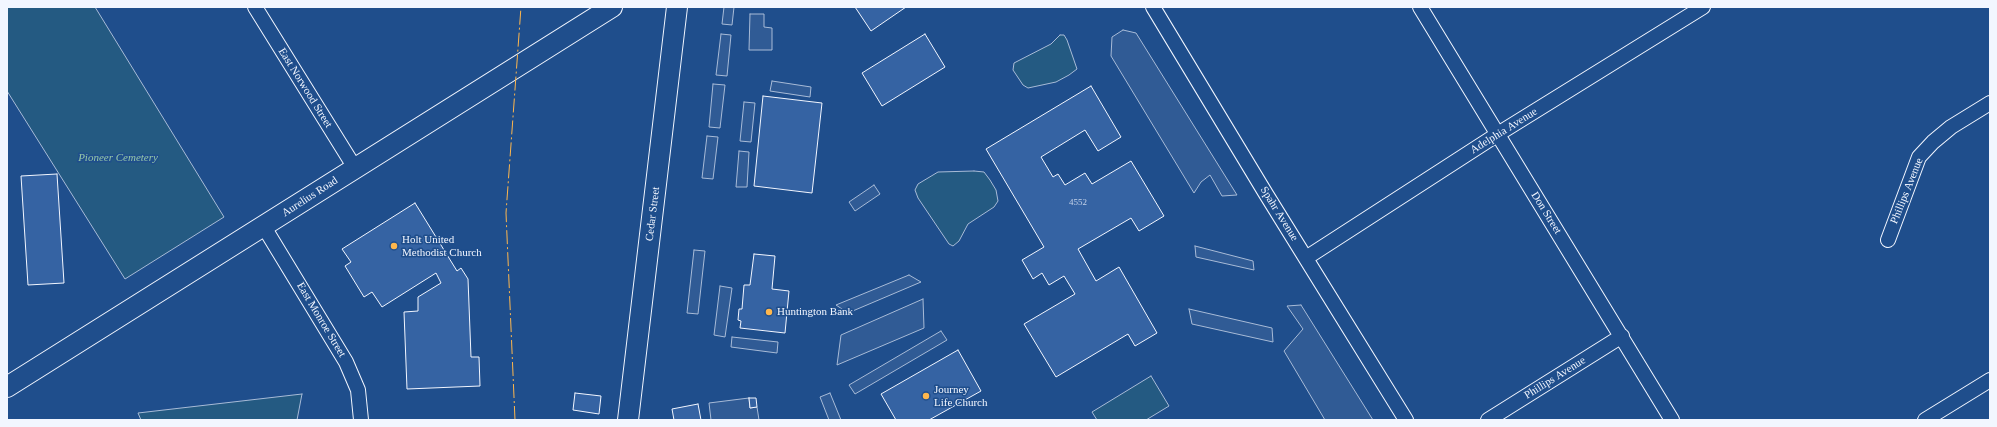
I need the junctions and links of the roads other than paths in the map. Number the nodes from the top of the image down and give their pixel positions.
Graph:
1 (255, 7) edge
2 (612, 7) edge
3 (677, 7) edge
4 (1153, 7) edge
5 (1420, 7) edge
6 (1703, 7) edge
7 (1990, 103) edge
8 (1498, 134) junction
9 (355, 168) junction
10 (264, 227) junction
11 (1888, 240) dead end
12 (1306, 258) junction
13 (1622, 336) junction
14 (1990, 380) edge
15 (7, 387) edge
16 (361, 420) edge
17 (628, 420) edge
18 (1406, 420) edge
19 (1488, 420) edge
20 (1672, 420) edge
21 (1925, 420) edge

1 - 9 street, East Norwood Street
2 - 9 street, Aurelius Road
3 - 17 street, Cedar Street
4 - 12 street, Spahr Avenue
5 - 8 street, Don Street
6 - 8 street, Adelphia Avenue
7 - 11 street, Phillips Avenue
8 - 12 street, Adelphia Avenue
8 - 13 street, Don Street
9 - 10 street, Aurelius Road
10 - 15 street, Aurelius Road
10 - 16 street, East Monroe Street
12 - 18 street, Spahr Avenue
13 - 19 street, Phillips Avenue
13 - 20 street, Don Street
14 - 21 street

